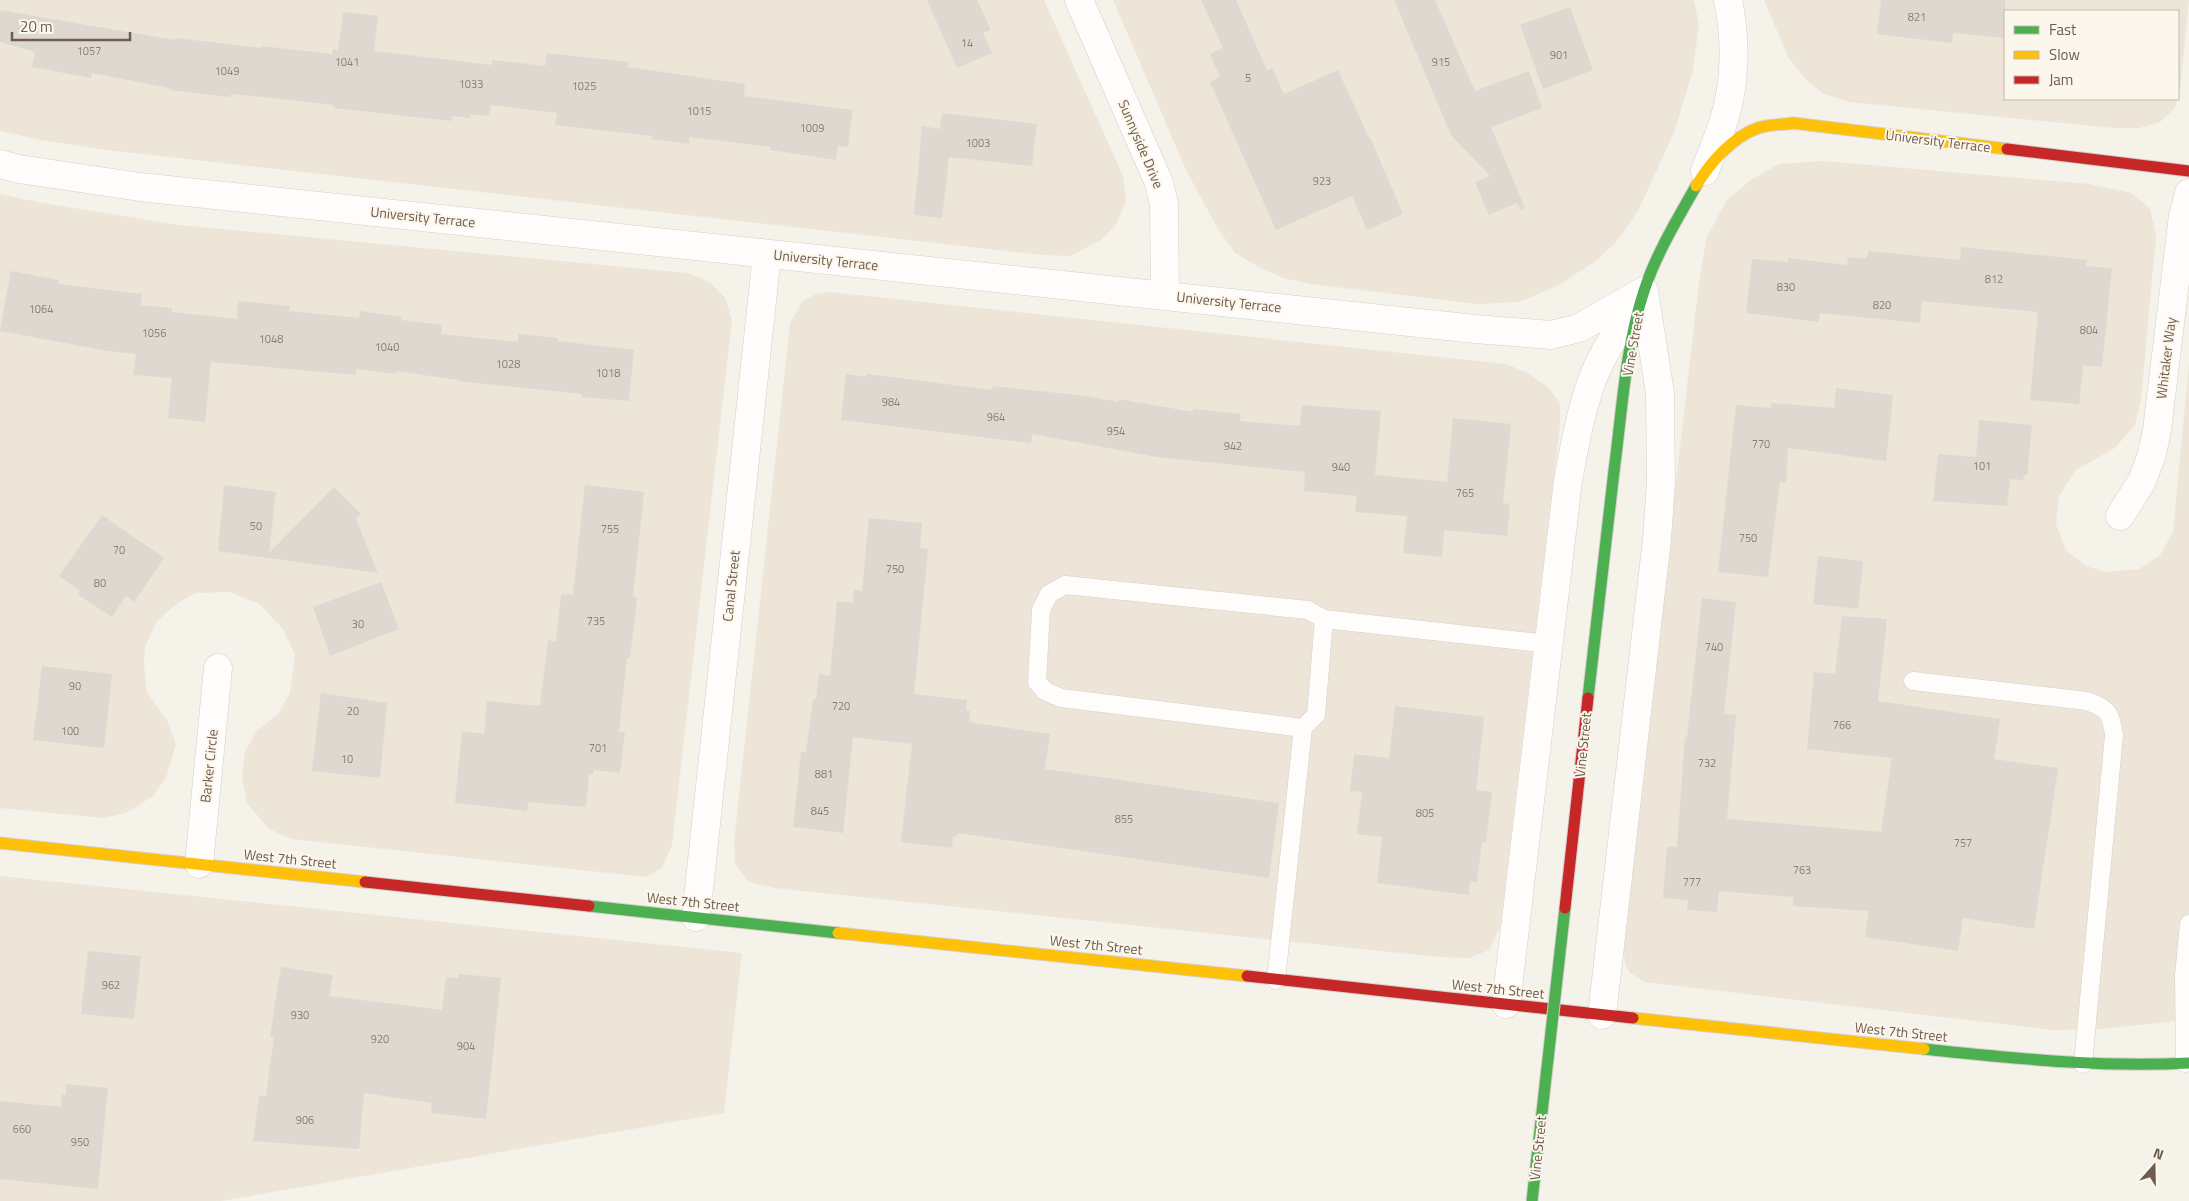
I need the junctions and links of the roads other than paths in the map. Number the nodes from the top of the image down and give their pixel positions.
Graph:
1 (1079, 0) edge
2 (1728, 0) edge
3 (0, 164) edge
4 (2189, 171) edge
5 (1704, 173) junction
6 (2189, 193) edge
7 (767, 254) junction
8 (1644, 291) junction
9 (1165, 296) junction
10 (2120, 516) dead end
11 (1324, 619) junction
12 (1549, 644) junction
13 (218, 668) dead end
14 (1913, 681) dead end
15 (1303, 728) junction
16 (0, 843) edge
17 (199, 864) junction
18 (696, 917) junction
19 (2189, 924) edge
20 (1276, 980) junction
21 (1506, 1004) junction
22 (1602, 1015) junction
23 (2187, 1063) edge
24 (2083, 1064) junction
25 (1532, 1201) edge

1 - 9 street, Sunnyside Drive
2 - 5 street, Vine Street
3 - 7 street, University Terrace
4 - 5 street, University Terrace
5 - 8 street, Vine Street
6 - 10 street, Whitaker Way
7 - 9 street, University Terrace
7 - 18 street, Canal Street
8 - 9 street, University Terrace
8 - 12 street, Vine Street
8 - 22 street, Vine Street
8 - 25 street, Vine Street, bridge
11 - 12 lane
11 - 15 lane
11 - 15 lane
12 - 21 street, Vine Street
13 - 17 street, Barker Circle
14 - 24 lane
15 - 20 lane
16 - 17 street, West 7th Street
17 - 18 street, West 7th Street
18 - 20 street, West 7th Street
19 - 23 lane
20 - 21 street, West 7th Street
21 - 22 street, West 7th Street
22 - 24 street, West 7th Street
23 - 24 street, West 7th Street

